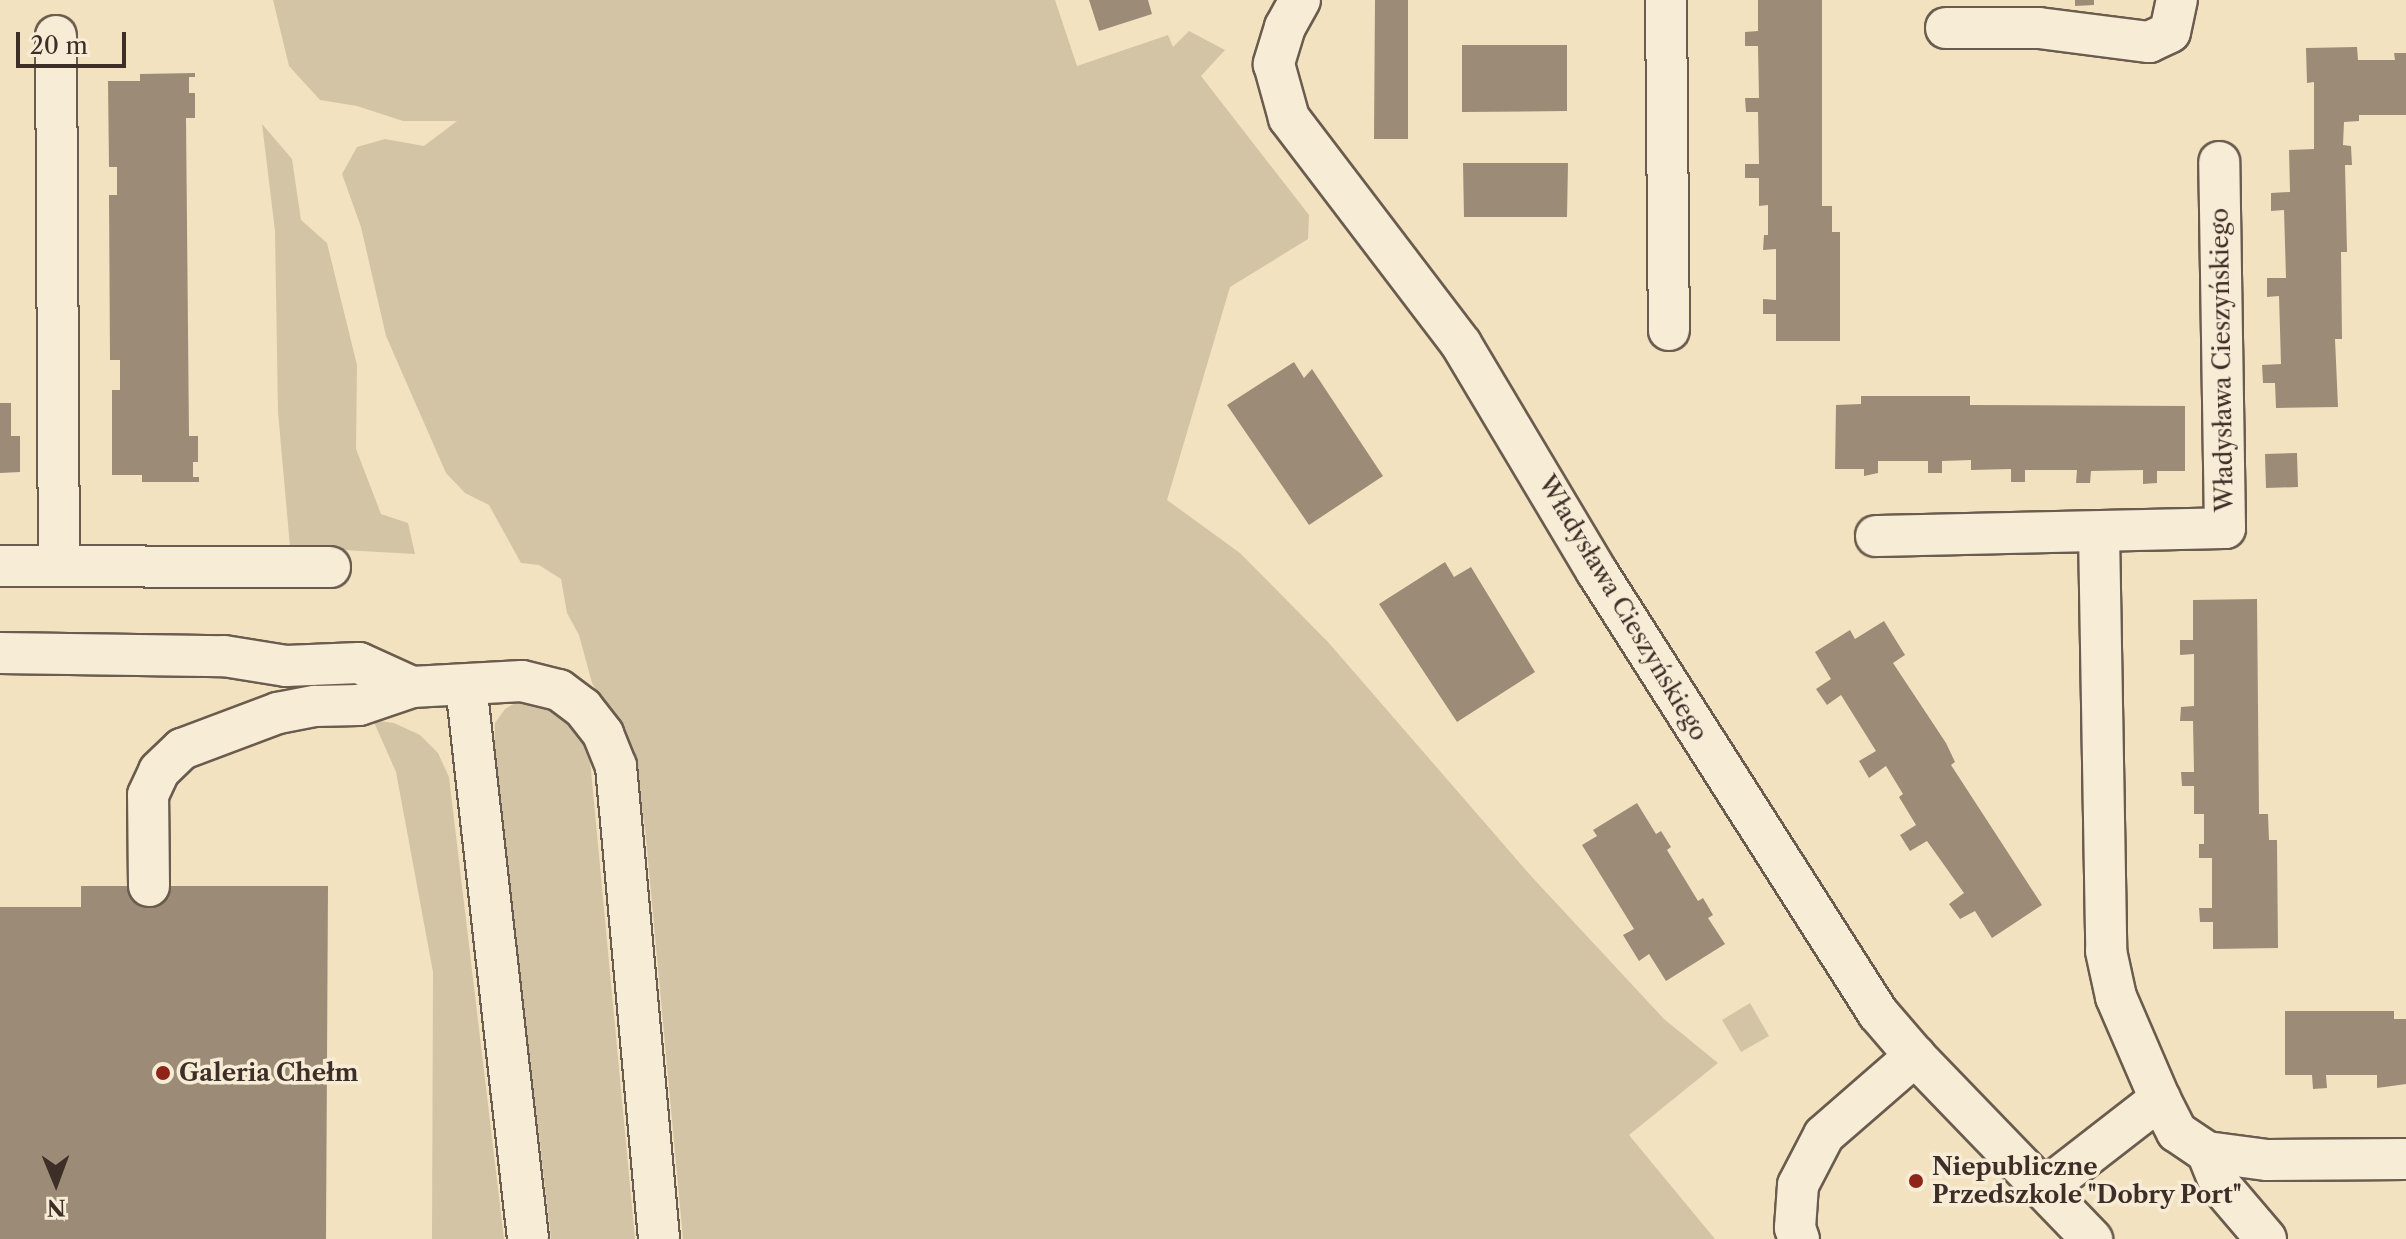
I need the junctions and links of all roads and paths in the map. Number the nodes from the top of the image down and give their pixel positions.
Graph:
1 (1300, 0) edge
2 (1666, 0) edge
3 (2177, 0) edge
4 (1946, 28) dead end
5 (56, 36) dead end
6 (2219, 162) dead end
7 (1669, 330) dead end
8 (2099, 532) junction
9 (1876, 536) dead end
10 (59, 565) junction
11 (0, 566) edge
12 (330, 567) dead end
13 (0, 653) edge
14 (466, 685) junction
15 (412, 687) junction
16 (149, 886) dead end
17 (1915, 1056) junction
18 (2160, 1099) junction
19 (2207, 1152) junction
20 (2406, 1159) edge
21 (2044, 1189) junction
22 (528, 1239) edge
23 (659, 1239) edge
24 (1799, 1239) edge
25 (2092, 1239) edge
26 (2266, 1239) edge

1 - 17 street, Władysława Cieszyńskiego
2 - 7 street
3 - 4 street
5 - 10 street
6 - 8 street, Władysława Cieszyńskiego
8 - 9 street
8 - 18 street
10 - 11 street
10 - 12 street
13 - 15 street
14 - 15 street
14 - 22 street
14 - 23 street
15 - 16 street
17 - 21 street, Władysława Cieszyńskiego
17 - 24 street
18 - 19 street
18 - 21 street
19 - 20 street
19 - 26 street
21 - 25 street, Władysława Cieszyńskiego

